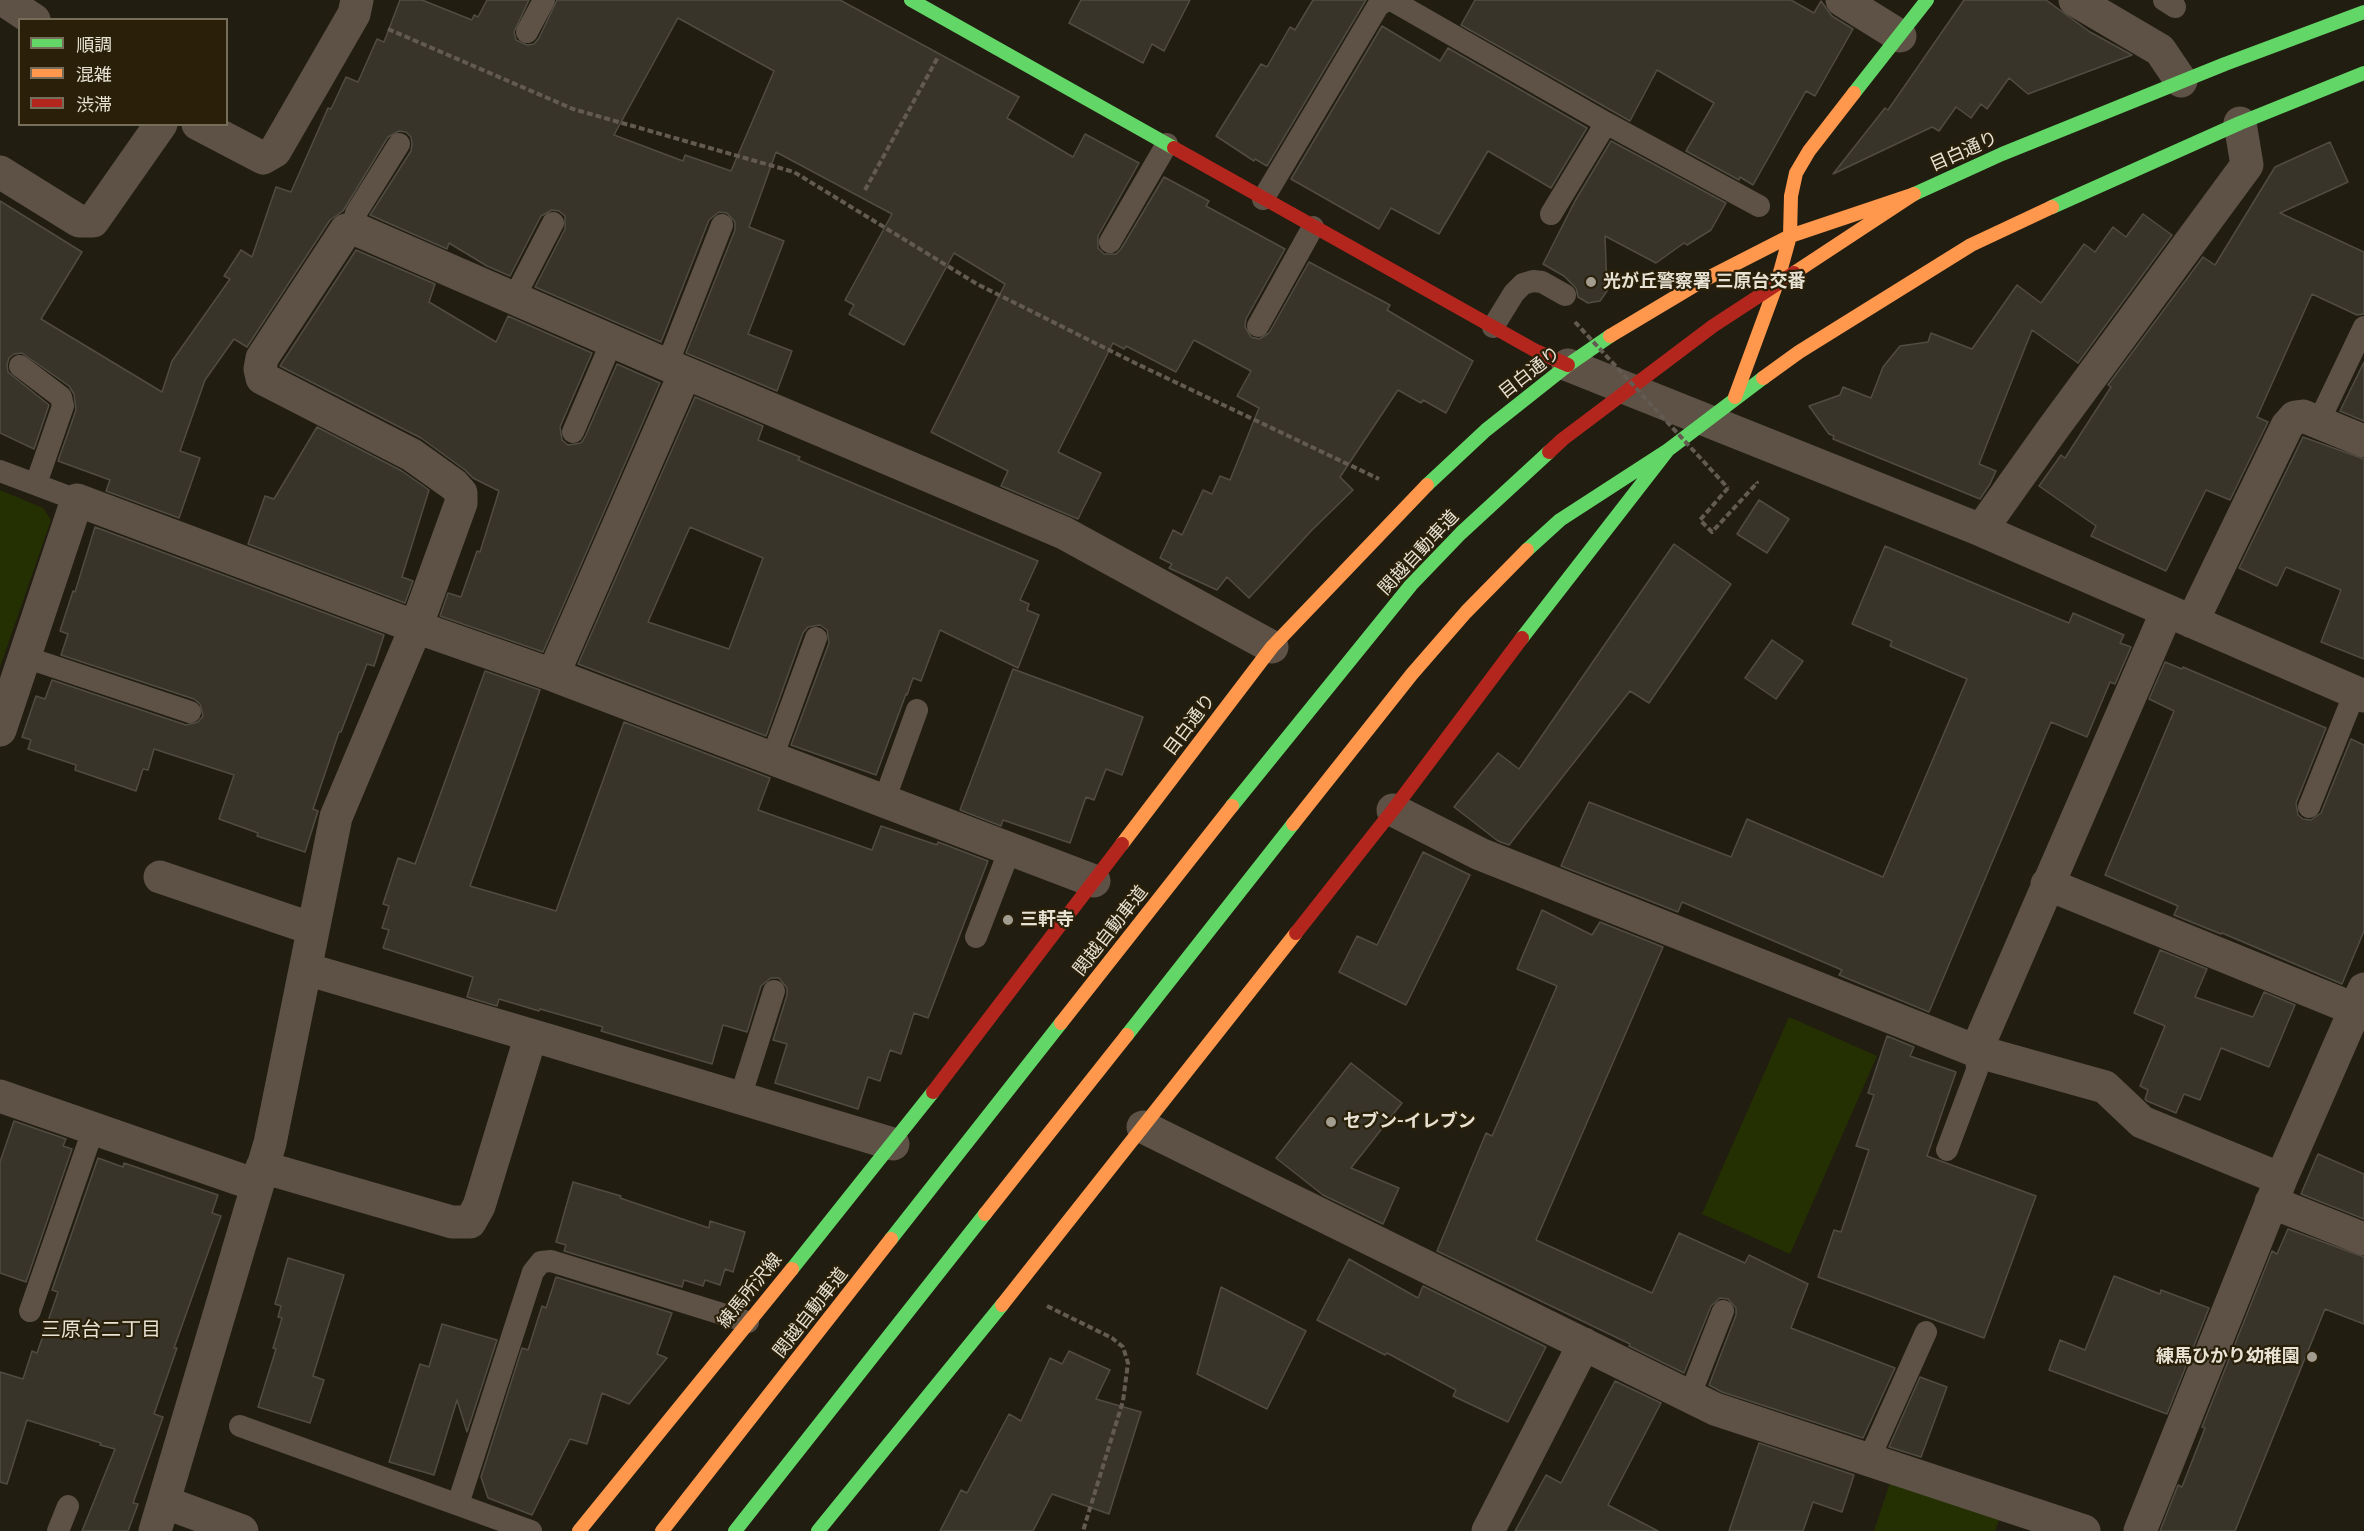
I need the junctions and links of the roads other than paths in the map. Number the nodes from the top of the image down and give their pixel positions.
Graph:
1 (4, 0) edge
2 (544, 0) edge
3 (911, 0) edge
4 (1842, 0) edge
5 (1927, 0) edge
6 (2075, 0) edge
7 (356, 7) edge
8 (2364, 12) edge
9 (31, 18) edge
10 (527, 32) dead end
11 (1900, 36) junction
12 (2364, 73) edge
13 (2181, 81) junction
14 (1606, 123) junction
15 (2240, 123) junction
16 (160, 126) edge
17 (202, 126) edge
18 (399, 144) dead end
19 (1167, 144) junction
20 (0, 172) edge
21 (1914, 194) junction
22 (1263, 199) junction
23 (1759, 206) dead end
24 (1551, 214) dead end
25 (553, 223) dead end
26 (722, 225) dead end
27 (1313, 227) junction
28 (353, 228) junction
29 (1790, 236) junction
30 (1110, 242) dead end
31 (1777, 283) junction
32 (1565, 295) dead end
33 (514, 298) junction
34 (1258, 326) dead end
35 (1493, 327) junction
36 (2364, 327) edge
37 (612, 341) junction
38 (20, 366) dead end
39 (1568, 366) junction
40 (676, 369) junction
41 (1628, 389) junction
42 (1735, 397) junction
43 (1705, 420) junction
44 (2319, 421) junction
45 (573, 432) dead end
46 (2364, 441) edge
47 (1668, 450) junction
48 (0, 471) edge
49 (36, 484) junction
50 (77, 500) junction
51 (1981, 530) junction
52 (2179, 616) junction
53 (416, 627) junction
54 (816, 638) dead end
55 (1272, 647) junction
56 (24, 657) junction
57 (553, 675) junction
58 (2360, 694) edge
59 (917, 710) dead end
60 (190, 712) dead end
61 (0, 730) edge
62 (772, 758) junction
63 (884, 801) junction
64 (2309, 807) dead end
65 (1393, 810) junction
66 (1010, 849) junction
67 (160, 877) dead end
68 (1094, 881) junction
69 (2047, 884) junction
70 (313, 929) junction
71 (976, 937) dead end
72 (306, 969) junction
73 (774, 991) dead end
74 (2361, 1004) edge
75 (531, 1035) junction
76 (1976, 1051) junction
77 (948, 1072) joint
78 (0, 1096) edge
79 (740, 1098) junction
80 (94, 1127) junction
81 (1143, 1127) junction
82 (893, 1144) junction
83 (1947, 1150) dead end
84 (259, 1176) junction
85 (2276, 1190) junction
86 (2364, 1239) edge
87 (30, 1311) dead end
88 (1723, 1311) dead end
89 (748, 1322) junction
90 (1926, 1332) dead end
91 (1584, 1344) junction
92 (1686, 1395) junction
93 (240, 1426) dead end
94 (1869, 1459) junction
95 (458, 1504) junction
96 (68, 1506) dead end
97 (160, 1516) edge
98 (2015, 1520) edge
99 (58, 1531) edge
100 (242, 1531) edge
101 (531, 1531) edge
102 (579, 1531) edge
103 (662, 1531) edge
104 (735, 1531) edge
105 (818, 1531) edge
106 (1488, 1531) edge
107 (2084, 1531) edge
108 (2140, 1531) edge

1 - 9 street
2 - 10 lane
3 - 19 main road
4 - 11 street
5 - 11 main road
6 - 13 street
7 - 17 street
8 - 13 main road, 目白通り
11 - 29 main road
12 - 15 main road
13 - 21 main road, 目白通り
14 - 22 lane
14 - 23 lane
14 - 24 lane
15 - 42 main road
15 - 51 street
16 - 20 street
18 - 28 lane
19 - 22 main road
19 - 30 lane
21 - 29 main road, 目白通り
21 - 31 main road, 関越自動車道
22 - 27 main road
25 - 33 lane
26 - 40 lane
27 - 34 lane
27 - 35 main road
28 - 33 street
28 - 53 street
29 - 31 main road
29 - 39 main road, 目白通り
31 - 41 main road, 関越自動車道
31 - 42 main road
32 - 35 lane
33 - 37 street
35 - 39 main road
36 - 44 lane
37 - 40 street
37 - 45 lane
38 - 49 lane
39 - 41 street
39 - 55 main road, 目白通り
40 - 55 street
40 - 57 street
41 - 43 street
41 - 103 main road, 関越自動車道
42 - 43 main road
43 - 47 main road
43 - 51 street
44 - 46 street
44 - 52 street
47 - 65 main road
47 - 104 main road
48 - 49 lane
49 - 50 lane
50 - 53 street
50 - 56 street
51 - 52 street
52 - 58 street
52 - 69 street
53 - 57 street
53 - 70 street
54 - 62 lane
55 - 68 main road, 目白通り
56 - 60 lane
56 - 61 street
57 - 62 street
58 - 64 lane
59 - 63 lane
62 - 63 street
63 - 66 street
65 - 76 street
65 - 81 main road
66 - 68 street
66 - 71 lane
67 - 70 street
68 - 77 main road, 目白通り
69 - 74 street
69 - 76 street
70 - 72 street
72 - 75 street
72 - 84 street
73 - 79 lane
74 - 85 street
75 - 79 street
75 - 84 street
76 - 83 lane
76 - 85 street
77 - 82 main road, 練馬所沢線
78 - 80 street
79 - 82 street
80 - 84 street
80 - 87 lane
81 - 91 street
81 - 105 main road
82 - 89 main road, 練馬所沢線
84 - 97 street
85 - 86 street
85 - 108 street
88 - 92 lane
89 - 95 lane
89 - 102 main road, 練馬所沢線
90 - 94 lane
91 - 92 street
91 - 106 street
92 - 94 street
93 - 95 lane
94 - 98 street
95 - 101 lane
96 - 99 lane
97 - 100 street
98 - 107 street

